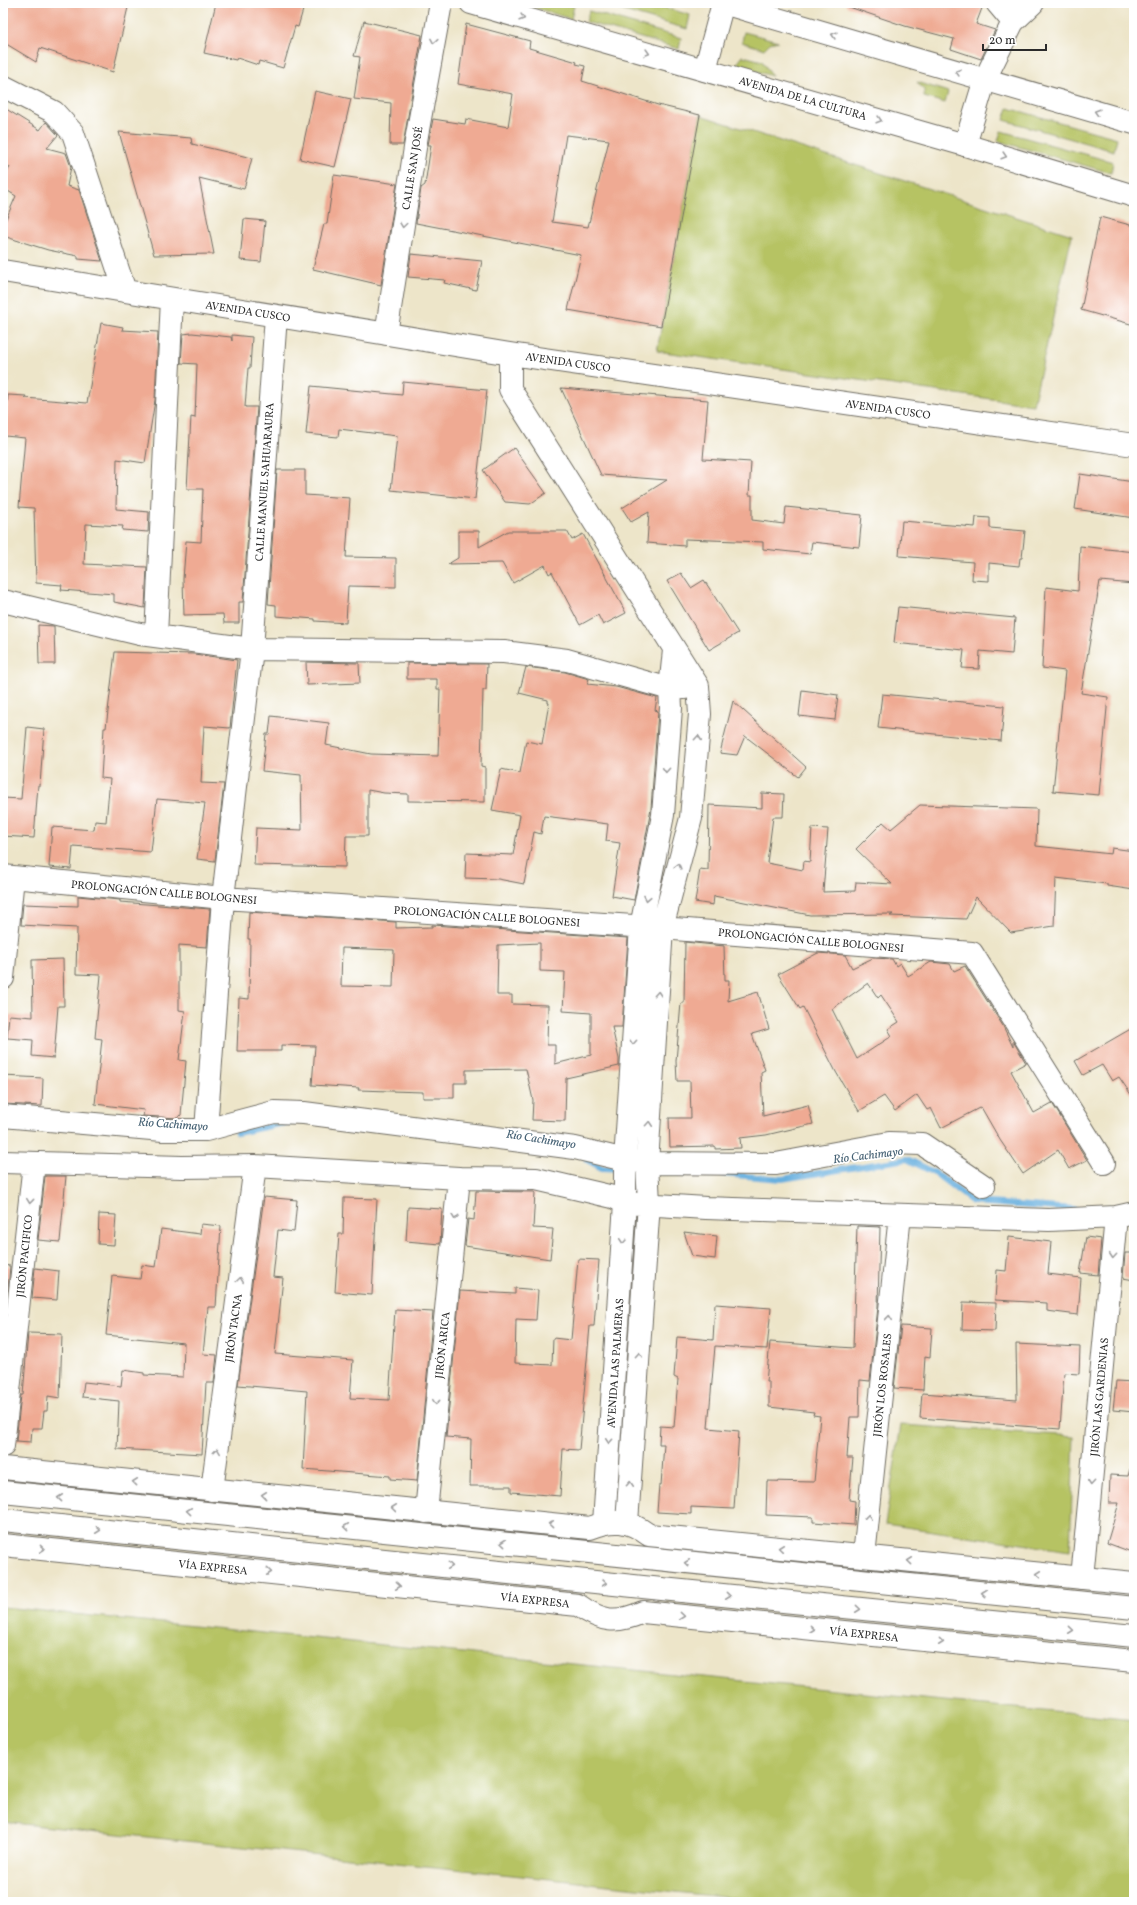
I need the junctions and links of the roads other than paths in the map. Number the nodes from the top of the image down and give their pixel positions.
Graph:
1 (441, 3) edge
2 (471, 3) edge
3 (723, 3) edge
4 (997, 3) edge
5 (1033, 3) edge
6 (1013, 22) junction
7 (705, 70) junction
8 (985, 80) junction
9 (3, 86) edge
10 (1134, 124) edge
11 (965, 145) junction
12 (1134, 196) edge
13 (3, 271) edge
14 (125, 291) junction
15 (172, 299) junction
16 (276, 316) junction
17 (386, 334) junction
18 (510, 354) junction
19 (1134, 445) edge
20 (3, 601) edge
21 (156, 636) junction
22 (252, 649) junction
23 (674, 650) junction
24 (698, 686) junction
25 (670, 689) junction
26 (663, 815) junction
27 (691, 818) junction
28 (8, 877) edge
29 (222, 898) junction
30 (652, 928) junction
31 (3, 978) edge
32 (3, 1116) edge
33 (206, 1130) junction
34 (625, 1160) junction
35 (3, 1162) edge
36 (34, 1163) junction
37 (646, 1163) junction
38 (1104, 1163) dead end
39 (255, 1166) junction
40 (458, 1178) junction
41 (984, 1186) dead end
42 (648, 1194) junction
43 (625, 1195) junction
44 (900, 1215) junction
45 (1125, 1215) edge
46 (3, 1446) edge
47 (3, 1468) edge
48 (174, 1486) junction
49 (212, 1490) junction
50 (3, 1492) edge
51 (426, 1512) junction
52 (254, 1518) junction
53 (3, 1520) edge
54 (627, 1523) junction
55 (597, 1526) junction
56 (649, 1535) junction
57 (3, 1545) edge
58 (253, 1546) junction
59 (570, 1550) junction
60 (864, 1556) junction
61 (664, 1561) junction
62 (170, 1562) junction
63 (566, 1578) junction
64 (1092, 1579) junction
65 (1134, 1583) edge
66 (662, 1589) junction
67 (1013, 1596) junction
68 (578, 1605) junction
69 (1134, 1608) edge
70 (644, 1612) junction
71 (1006, 1624) junction
72 (1134, 1636) edge
73 (1092, 1657) junction
74 (1134, 1661) edge

1 -> 17 main road, CALLE SAN JOSÉ
2 -> 7 main road, AVENIDA DE LA CULTURA
3 - 7 main road
8 -> 3 main road
4 - 6 main road
5 - 6 main road
6 - 8 main road
7 -> 11 main road, AVENIDA DE LA CULTURA
10 -> 8 main road
8 - 11 main road
9 - 14 main road
11 -> 12 main road, AVENIDA DE LA CULTURA
13 - 14 main road, AVENIDA CUSCO
14 - 15 main road, AVENIDA CUSCO
15 - 16 main road, AVENIDA CUSCO
15 - 21 main road
16 - 17 main road, AVENIDA CUSCO
16 - 22 main road, CALLE MANUEL SAHUARAURA
17 - 18 main road, AVENIDA CUSCO
18 - 19 main road, AVENIDA CUSCO
18 - 23 main road
20 - 21 main road
21 - 22 main road
22 - 25 main road
22 - 29 main road, CALLE MANUEL SAHUARAURA
23 - 24 main road
23 - 25 main road
24 - 25 main road
27 -> 24 main road
25 -> 26 main road
26 - 27 main road
26 -> 30 main road
30 -> 27 main road
28 - 29 main road, PROLONGACIÓN CALLE BOLOGNESI
28 - 31 main road
29 - 30 main road, PROLONGACIÓN CALLE BOLOGNESI
29 - 33 main road, CALLE MANUEL SAHUARAURA
30 -> 34 main road, AVENIDA LAS PALMERAS
37 -> 30 main road, AVENIDA LAS PALMERAS
30 - 38 main road, PROLONGACIÓN CALLE BOLOGNESI
32 - 33 main road
33 - 34 main road
34 - 37 main road
34 - 43 main road, AVENIDA LAS PALMERAS
35 - 36 main road
36 - 39 main road
36 -> 46 main road, JIRÓN PACIFICO
37 - 41 main road
37 - 42 main road, AVENIDA LAS PALMERAS
39 - 40 main road
49 -> 39 main road, JIRÓN TACNA
40 - 43 main road
40 -> 51 main road, JIRÓN ARICA
42 - 43 main road
42 - 44 main road
54 -> 42 main road, AVENIDA LAS PALMERAS
43 -> 55 main road, AVENIDA LAS PALMERAS
44 - 45 main road
60 -> 44 main road, JIRÓN LOS ROSALES
45 -> 64 main road, JIRÓN LAS GARDENIAS
48 -> 47 main road
48 - 49 main road
48 - 52 main road
51 -> 49 main road
52 -> 50 main road
55 -> 51 main road
59 -> 52 main road
53 -> 58 main road
54 - 55 main road
54 - 56 main road
55 - 59 main road
60 -> 56 main road
56 - 61 main road
57 -> 62 main road, VÍA EXPRESA
58 - 62 main road
58 -> 63 main road
59 - 61 main road
59 - 63 main road
64 -> 60 main road
61 - 66 main road
67 -> 61 main road
62 -> 68 main road, VÍA EXPRESA
63 -> 66 main road
63 - 68 main road
64 - 65 main road
64 - 67 main road
66 - 70 main road
66 -> 71 main road
67 - 69 main road
68 - 70 main road, VÍA EXPRESA
70 -> 73 main road, VÍA EXPRESA
71 -> 72 main road
71 - 73 main road
73 - 74 main road, VÍA EXPRESA

